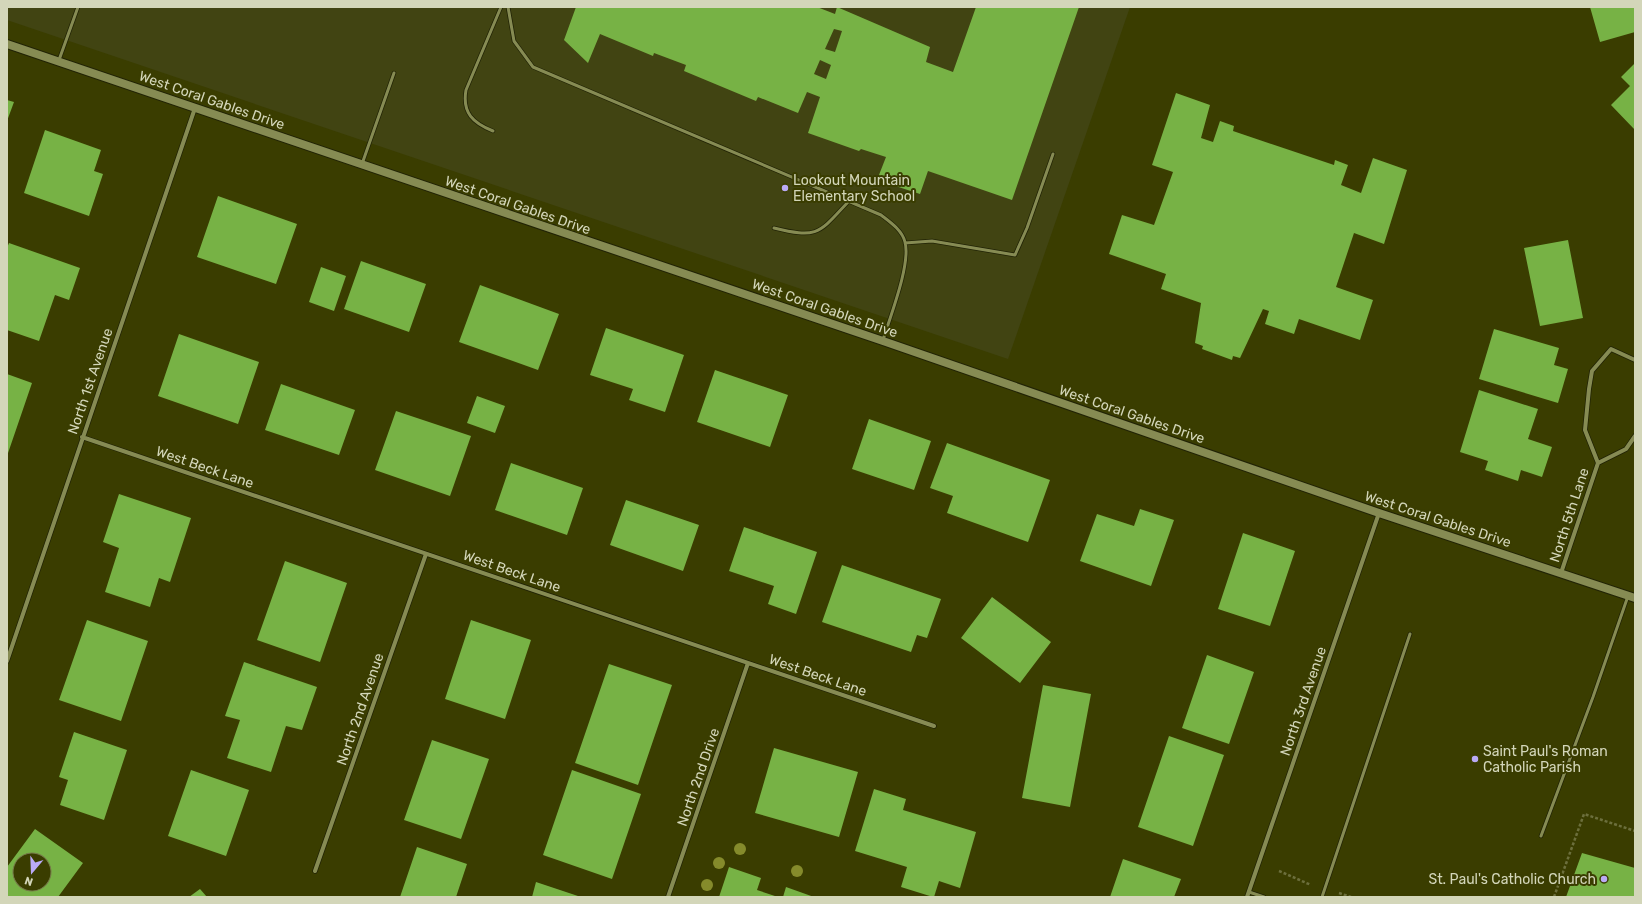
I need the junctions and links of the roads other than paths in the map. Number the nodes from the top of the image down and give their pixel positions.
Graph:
1 (78, 7) edge
2 (501, 7) edge
3 (508, 7) edge
4 (7, 44) edge
5 (59, 61) junction
6 (394, 73) dead end
7 (195, 108) junction
8 (493, 131) dead end
9 (1053, 154) dead end
10 (362, 166) junction
11 (849, 201) junction
12 (774, 228) dead end
13 (905, 243) junction
14 (883, 341) junction
15 (1635, 360) edge
16 (1635, 436) edge
17 (82, 437) junction
18 (1598, 463) junction
19 (1379, 513) junction
20 (426, 554) junction
21 (1562, 573) junction
22 (1632, 597) edge
23 (1410, 634) dead end
24 (7, 661) edge
25 (748, 663) junction
26 (934, 726) dead end
27 (1541, 836) dead end
28 (315, 871) dead end
29 (1249, 892) junction
30 (668, 897) edge
31 (1247, 897) edge
32 (1264, 897) edge
33 (1322, 897) edge

1 - 5 lane
2 - 8 lane
3 - 11 lane
4 - 5 street, West Coral Gables Drive
5 - 7 street, West Coral Gables Drive
6 - 10 lane
7 - 10 street, West Coral Gables Drive
7 - 17 street, North 1st Avenue
9 - 13 lane
10 - 14 street, West Coral Gables Drive
11 - 12 lane
11 - 13 lane
13 - 14 lane
14 - 19 street, West Coral Gables Drive
15 - 18 street, North 5th Lane
16 - 18 street, North 5th Lane
17 - 20 street, West Beck Lane
17 - 24 street, North 1st Avenue
18 - 21 street, North 5th Lane
19 - 21 street, West Coral Gables Drive
19 - 29 street, North 3rd Avenue
20 - 25 street, West Beck Lane
20 - 28 street, North 2nd Avenue
21 - 22 street, West Coral Gables Drive
22 - 27 lane
23 - 33 lane
25 - 26 street, West Beck Lane
25 - 30 street, North 2nd Drive
29 - 31 street, North 3rd Avenue
29 - 32 lane

